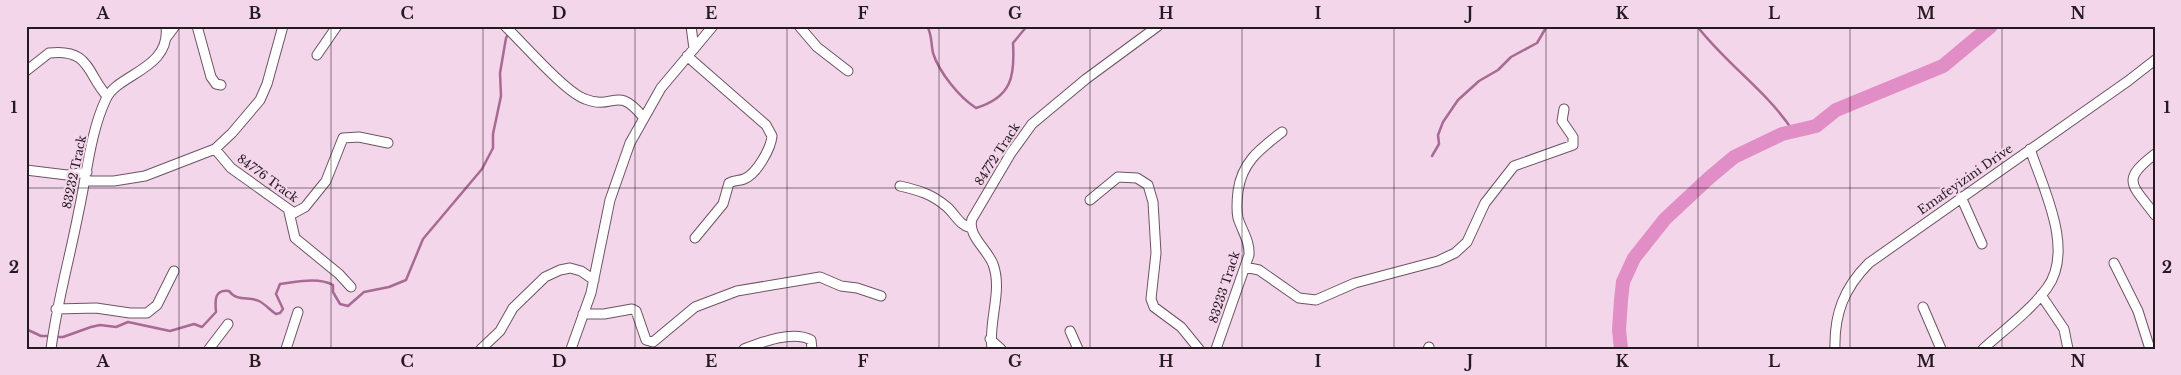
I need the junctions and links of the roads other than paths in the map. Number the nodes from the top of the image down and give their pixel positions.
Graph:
1 (166, 26) edge
2 (175, 26) edge
3 (197, 26) edge
4 (282, 26) edge
5 (336, 26) edge
6 (504, 26) edge
7 (691, 26) edge
8 (714, 26) edge
9 (799, 26) edge
10 (1158, 26) edge
11 (166, 38) junction
12 (690, 53) junction
13 (317, 56) dead end
14 (2155, 60) edge
15 (26, 71) edge
16 (848, 72) dead end
17 (221, 85) dead end
18 (107, 96) junction
19 (1564, 109) dead end
20 (643, 117) junction
21 (1282, 132) dead end
22 (388, 143) dead end
23 (215, 149) junction
24 (2030, 149) junction
25 (2155, 154) edge
26 (26, 170) edge
27 (86, 176) junction
28 (900, 186) dead end
29 (1961, 197) junction
30 (1090, 200) dead end
31 (288, 212) junction
32 (2155, 215) edge
33 (970, 228) junction
34 (695, 238) dead end
35 (1982, 244) dead end
36 (2114, 263) dead end
37 (1245, 267) junction
38 (174, 271) dead end
39 (594, 280) junction
40 (350, 287) dead end
41 (2041, 295) junction
42 (881, 296) dead end
43 (1923, 307) dead end
44 (56, 309) junction
45 (298, 312) dead end
46 (583, 314) junction
47 (228, 324) dead end
48 (1070, 331) dead end
49 (990, 339) junction
50 (51, 349) edge
51 (209, 349) edge
52 (286, 349) edge
53 (482, 349) edge
54 (571, 349) edge
55 (744, 349) edge
56 (812, 349) edge
57 (992, 349) edge
58 (1001, 349) edge
59 (1078, 349) edge
60 (1199, 349) edge
61 (1216, 349) edge
62 (1835, 349) edge
63 (1941, 349) edge
64 (1983, 349) edge
65 (2068, 349) edge
66 (2150, 349) edge

1 - 11 street
2 - 11 street
3 - 17 street
4 - 23 street
5 - 13 street
6 - 20 street
7 - 12 street
8 - 12 street
9 - 16 street
10 - 33 street, 84772 Track
11 - 18 street
12 - 20 street
12 - 34 street
14 - 24 street, Emafeyizini Drive
15 - 18 street
18 - 27 street, 83232 Track
19 - 37 street
20 - 39 street
21 - 37 street, 83233 Track
22 - 31 street, 84776 Track
23 - 27 street
23 - 31 street, 84776 Track
24 - 29 street, Emafeyizini Drive
24 - 41 street
25 - 32 street
26 - 27 street
27 - 44 street, 83232 Track
28 - 33 street
29 - 35 street
29 - 62 street, Emafeyizini Drive
30 - 60 street
31 - 40 street
33 - 49 street
36 - 66 street
37 - 61 street, 83233 Track
38 - 44 street
39 - 46 street
39 - 53 street
41 - 64 street
41 - 65 street
42 - 46 street
43 - 63 street
44 - 50 street, 83232 Track
45 - 52 street
46 - 54 street
47 - 51 street
48 - 59 street
49 - 57 street
49 - 58 street
55 - 56 street

